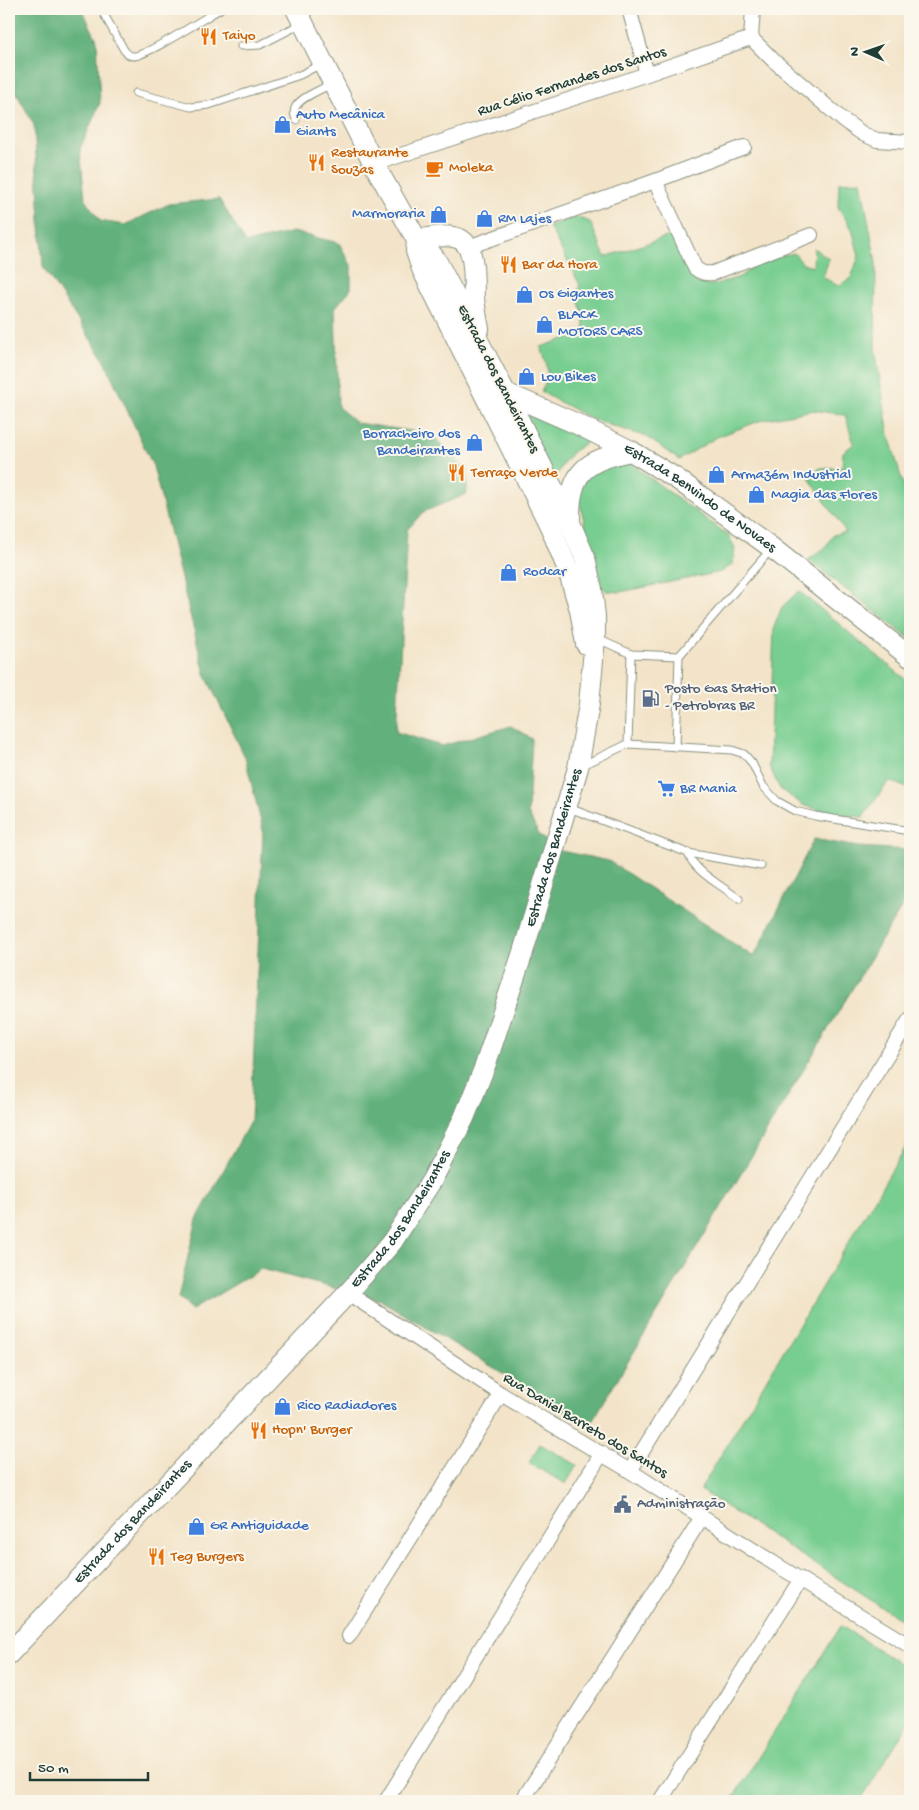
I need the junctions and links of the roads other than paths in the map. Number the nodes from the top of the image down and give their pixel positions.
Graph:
1 (101, 9) edge
2 (220, 9) edge
3 (629, 9) edge
4 (753, 9) edge
5 (300, 16) edge
6 (751, 38) junction
7 (241, 46) dead end
8 (324, 63) junction
9 (647, 74) junction
10 (334, 83) junction
11 (136, 93) dead end
12 (296, 120) dead end
13 (910, 142) edge
14 (744, 147) dead end
15 (374, 164) junction
16 (655, 181) junction
17 (811, 235) dead end
18 (417, 240) junction
19 (468, 247) junction
20 (482, 346) junction
21 (472, 368) junction
22 (506, 394) junction
23 (631, 451) junction
24 (570, 523) junction
25 (772, 548) junction
26 (595, 638) junction
27 (631, 654) junction
28 (679, 656) junction
29 (910, 657) edge
30 (592, 671) junction
31 (628, 744) junction
32 (676, 746) junction
33 (578, 768) junction
34 (566, 807) junction
35 (910, 831) edge
36 (688, 853) junction
37 (761, 866) dead end
38 (739, 899) dead end
39 (910, 1019) edge
40 (348, 1293) junction
41 (501, 1394) junction
42 (602, 1453) junction
43 (630, 1470) junction
44 (702, 1517) junction
45 (801, 1579) junction
46 (348, 1636) dead end
47 (910, 1646) edge
48 (9, 1654) edge
49 (386, 1801) edge
50 (522, 1801) edge
51 (660, 1801) edge

1 - 2 lane
3 - 9 street
4 - 6 street
5 - 7 lane
5 - 8 main road, Estrada dos Bandeirantes
6 - 9 street, Rua Célio Fernandes dos Santos
6 - 13 street
8 - 10 main road, Estrada dos Bandeirantes
8 - 11 lane
9 - 15 street, Rua Célio Fernandes dos Santos
10 - 12 lane
10 - 15 main road, Estrada dos Bandeirantes
14 - 16 street
15 - 18 main road, Estrada dos Bandeirantes
16 - 17 street
16 - 19 street
18 - 19 main road
18 - 20 main road, Estrada dos Bandeirantes
18 - 21 main road, Estrada dos Bandeirantes
19 - 20 main road
20 - 22 main road, Estrada dos Bandeirantes
21 - 22 main road, Estrada Benvindo de Novaes
21 - 30 main road, Estrada dos Bandeirantes
22 - 23 main road, Estrada Benvindo de Novaes
22 - 24 main road, Estrada dos Bandeirantes
23 - 24 main road
23 - 25 main road, Estrada Benvindo de Novaes
24 - 26 main road, Estrada dos Bandeirantes
25 - 28 lane
25 - 29 main road, Estrada Benvindo de Novaes
26 - 27 lane
26 - 30 main road, Estrada dos Bandeirantes
27 - 28 lane
27 - 31 lane
28 - 32 lane
30 - 33 main road, Estrada dos Bandeirantes
31 - 32 lane
31 - 33 lane
32 - 35 lane
33 - 34 main road, Estrada dos Bandeirantes
34 - 36 lane
34 - 40 main road, Estrada dos Bandeirantes
36 - 37 lane
36 - 38 lane
39 - 43 street
40 - 41 street, Rua Daniel Barreto dos Santos
40 - 48 main road, Estrada dos Bandeirantes
41 - 42 street, Rua Daniel Barreto dos Santos
41 - 46 street
42 - 43 street, Rua Daniel Barreto dos Santos
42 - 49 street
43 - 44 street, Rua Daniel Barreto dos Santos
44 - 45 street, Rua Daniel Barreto dos Santos
44 - 50 street
45 - 47 street, Rua Daniel Barreto dos Santos
45 - 51 street

